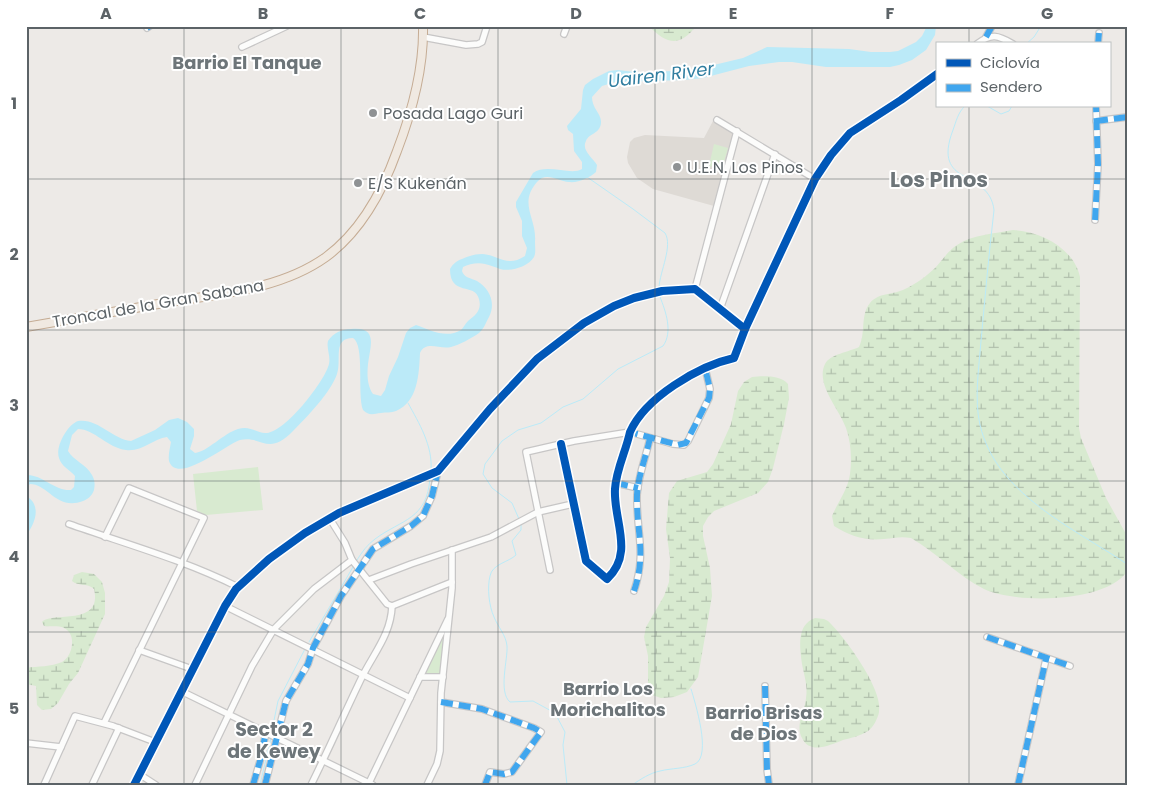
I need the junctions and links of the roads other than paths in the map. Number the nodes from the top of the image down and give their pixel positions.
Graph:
1 (288, 26) edge
2 (422, 26) edge
3 (487, 26) edge
4 (567, 26) edge
5 (992, 26) edge
6 (1099, 33) dead end
7 (564, 34) dead end
8 (422, 37) junction
9 (986, 37) junction
10 (980, 42) edge
11 (1009, 42) edge
12 (1098, 42) edge
13 (242, 47) dead end
14 (936, 75) edge
15 (1096, 108) edge
16 (1127, 117) edge
17 (717, 120) dead end
18 (1096, 121) junction
19 (737, 131) junction
20 (775, 154) junction
21 (815, 179) junction
22 (1095, 220) dead end
23 (695, 289) junction
24 (720, 309) junction
25 (26, 327) edge
26 (745, 329) junction
27 (705, 368) junction
28 (630, 432) junction
29 (650, 438) junction
30 (561, 444) junction
31 (438, 471) junction
32 (616, 482) junction
33 (638, 488) junction
34 (573, 504) junction
35 (538, 512) junction
36 (330, 519) junction
37 (69, 524) dead end
38 (105, 536) junction
39 (452, 550) junction
40 (352, 560) junction
41 (182, 562) junction
42 (359, 568) junction
43 (550, 570) dead end
44 (369, 580) junction
45 (452, 582) junction
46 (238, 587) junction
47 (634, 591) dead end
48 (225, 606) junction
49 (392, 606) junction
50 (450, 617) junction
51 (274, 629) junction
52 (986, 637) dead end
53 (313, 648) junction
54 (139, 650) junction
55 (1046, 659) junction
56 (1070, 666) dead end
57 (192, 669) junction
58 (364, 674) junction
59 (420, 677) junction
60 (443, 677) junction
61 (765, 686) dead end
62 (181, 691) junction
63 (410, 698) junction
64 (441, 702) junction
65 (228, 714) junction
66 (104, 723) junction
67 (119, 728) junction
68 (266, 732) junction
69 (277, 737) junction
70 (155, 742) junction
71 (26, 743) edge
72 (61, 747) junction
73 (323, 760) junction
74 (139, 774) junction
75 (370, 784) edge
76 (44, 785) edge
77 (92, 785) edge
78 (134, 785) edge
79 (156, 785) edge
80 (194, 785) edge
81 (253, 785) edge
82 (265, 785) edge
83 (311, 785) edge
84 (426, 785) edge
85 (485, 785) edge
86 (769, 785) edge
87 (1018, 785) edge

1 - 13 street
2 - 8 highway, Troncal de la Gran Sabana
3 - 8 street
4 - 7 street
5 - 9 street
6 - 12 street
8 - 25 highway, Troncal de la Gran Sabana
9 - 10 street
9 - 11 street
14 - 21 street
15 - 18 street
16 - 18 street
17 - 19 street
18 - 22 street
19 - 20 street
19 - 23 street
20 - 21 street
20 - 24 street
21 - 26 street
23 - 24 street
23 - 31 street
24 - 26 street
26 - 27 street
27 - 28 street
27 - 29 street
28 - 29 street
28 - 30 street
28 - 32 street
29 - 33 street
30 - 34 street
30 - 35 street
31 - 36 street
31 - 42 street
32 - 33 street
32 - 34 street
33 - 47 street
34 - 35 street
35 - 39 street
35 - 43 street
36 - 40 street
36 - 46 street
37 - 38 street
38 - 41 street
38 - 41 street
39 - 44 street
39 - 45 street
40 - 42 street
40 - 51 street
41 - 46 street
41 - 54 street
42 - 44 street
42 - 53 street
44 - 49 street
45 - 49 street
45 - 50 street
46 - 48 street
48 - 51 street
48 - 57 street
49 - 58 street
50 - 59 street
50 - 60 street
51 - 53 street
51 - 65 street
52 - 55 street
53 - 58 street
53 - 69 street
54 - 57 street
54 - 66 street
55 - 56 street
55 - 87 street
57 - 62 street
58 - 63 street
58 - 73 street
59 - 60 street
59 - 63 street
60 - 64 street
61 - 86 street
62 - 65 street
62 - 70 street
63 - 75 street
64 - 84 street
64 - 85 street
65 - 68 street
65 - 80 street
66 - 67 street
66 - 72 street
67 - 70 street
67 - 77 street
68 - 69 street
68 - 81 street
69 - 73 street
69 - 82 street
70 - 74 street
71 - 72 street
72 - 76 street
73 - 75 street
73 - 83 street
74 - 78 street
74 - 79 street

